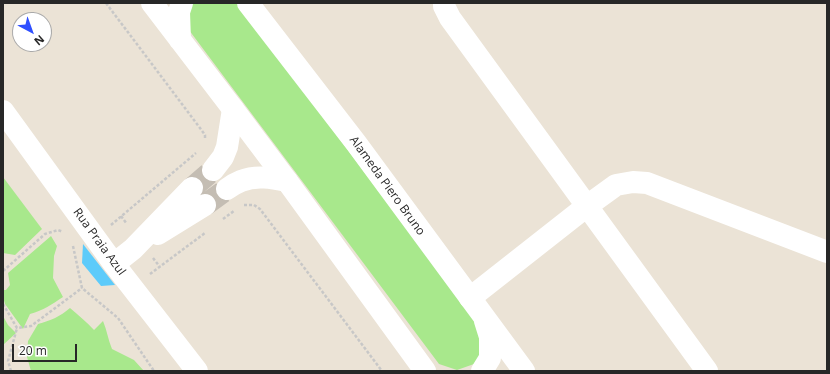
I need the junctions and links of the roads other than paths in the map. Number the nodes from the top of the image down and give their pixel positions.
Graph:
1 (152, 3) edge
2 (182, 3) edge
3 (248, 3) edge
4 (444, 3) edge
5 (180, 40) junction
6 (233, 109) junction
7 (3, 111) edge
8 (212, 170) tunnel mouth
9 (287, 182) junction
10 (192, 188) tunnel mouth
11 (227, 189) tunnel mouth
12 (205, 205) tunnel mouth
13 (587, 206) junction
14 (132, 249) junction
15 (827, 252) edge
16 (114, 264) junction
17 (470, 298) junction
18 (483, 316) junction
19 (197, 371) edge
20 (425, 371) edge
21 (482, 371) edge
22 (524, 371) edge
23 (708, 371) edge

1 - 5 street
2 - 5 street
3 - 17 street, Alameda Piero Bruno
4 - 13 street
5 - 6 street
6 - 8 street
6 - 9 street
7 - 16 street, Rua Praia Azul
9 - 11 street
9 - 20 street
10 - 14 street
12 - 14 street
13 - 15 street
13 - 17 street
13 - 23 street
14 - 16 street
16 - 19 street, Rua Praia Azul
17 - 18 street, Alameda Piero Bruno
18 - 21 street
18 - 22 street, Alameda Piero Bruno

